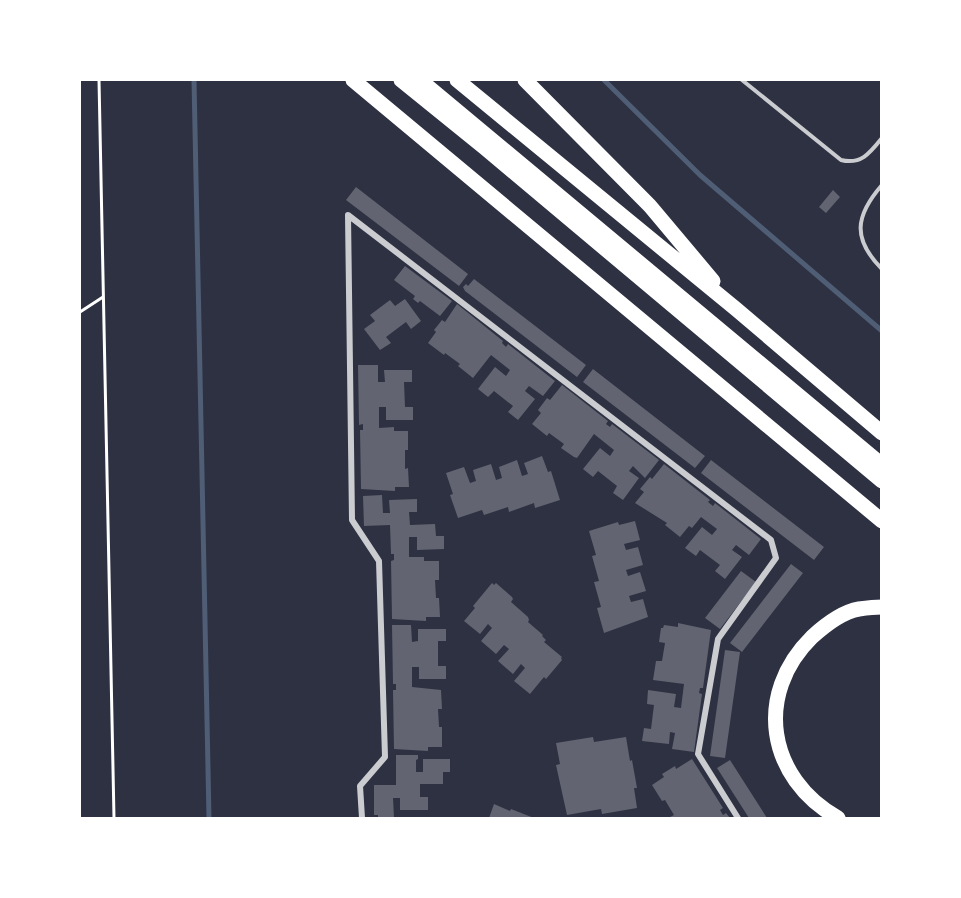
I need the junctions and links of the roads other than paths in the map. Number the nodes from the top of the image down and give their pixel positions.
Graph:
1 (353, 80) edge
2 (401, 80) edge
3 (420, 80) edge
4 (457, 80) edge
5 (525, 80) edge
6 (742, 80) edge
7 (882, 138) edge
8 (882, 185) edge
9 (882, 269) edge
10 (735, 309) junction
11 (882, 433) edge
12 (882, 465) edge
13 (882, 481) edge
14 (882, 521) edge
15 (882, 607) edge
16 (837, 818) edge
17 (362, 819) edge
18 (738, 819) edge

1 - 14 highway
2 - 13 highway
3 - 12 highway
4 - 10 highway
5 - 10 highway
6 - 7 lane
8 - 9 lane
10 - 11 highway
15 - 16 highway
17 - 18 street

